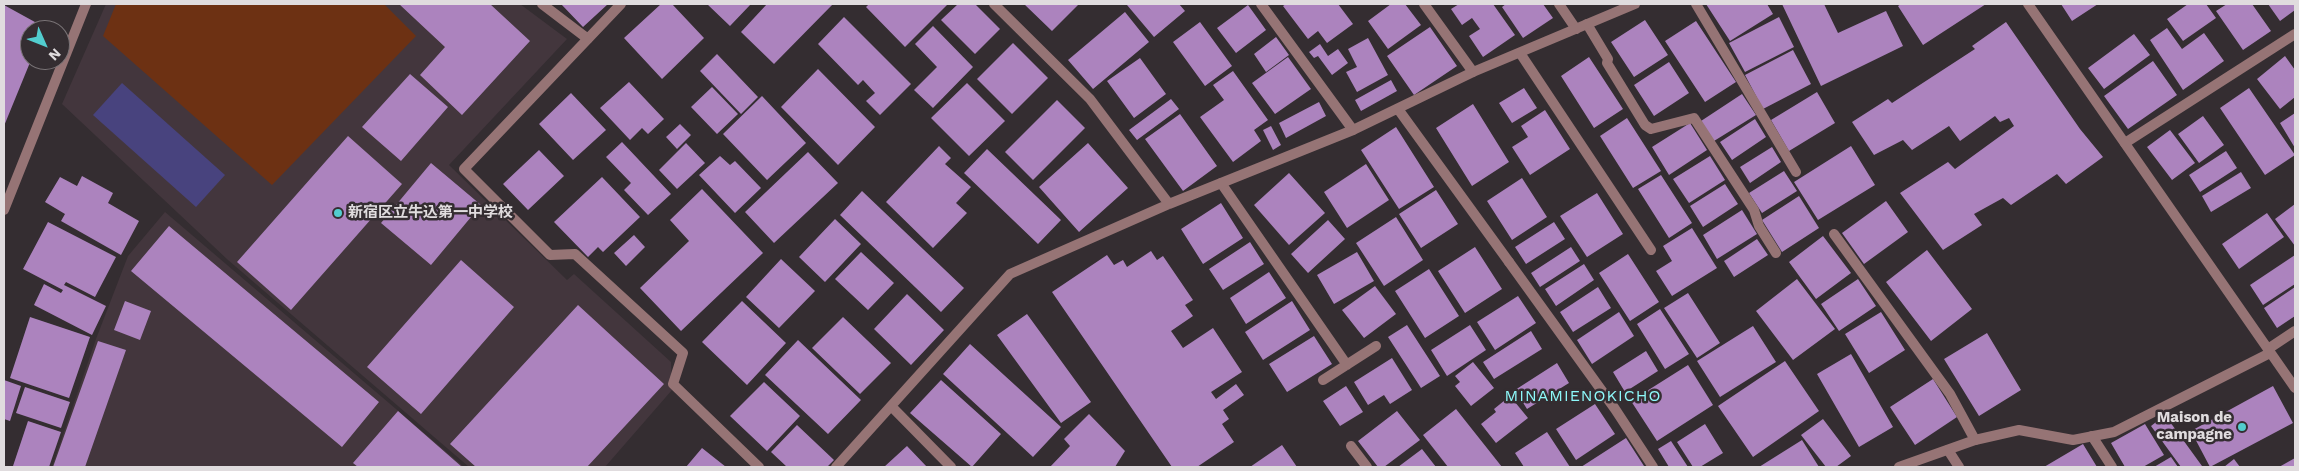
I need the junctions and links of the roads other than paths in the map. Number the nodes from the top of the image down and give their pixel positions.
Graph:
1 (86, 4) edge
2 (542, 4) edge
3 (621, 4) edge
4 (994, 4) edge
5 (1261, 4) edge
6 (1424, 4) edge
7 (1559, 4) edge
8 (1634, 4) edge
9 (1696, 4) edge
10 (2028, 4) edge
11 (1587, 24) junction
12 (1576, 29) junction
13 (2295, 34) edge
14 (588, 39) junction
15 (1520, 53) junction
16 (1473, 72) junction
17 (1398, 109) junction
18 (1352, 130) junction
19 (2125, 144) junction
20 (1796, 172) dead end
21 (1222, 183) junction
22 (1170, 204) junction
23 (4, 210) edge
24 (1834, 234) dead end
25 (1651, 250) dead end
26 (1776, 253) dead end
27 (2295, 331) edge
28 (1376, 346) dead end
29 (2269, 351) junction
30 (1347, 365) junction
31 (1323, 380) dead end
32 (2295, 388) edge
33 (891, 406) junction
34 (2092, 436) junction
35 (1975, 440) junction
36 (1351, 446) dead end
37 (1948, 450) junction
38 (759, 467) edge
39 (836, 467) edge
40 (951, 467) edge
41 (1366, 467) edge
42 (1653, 467) edge
43 (1899, 467) edge
44 (1959, 467) edge
45 (2112, 467) edge

1 - 23 street
2 - 14 street
3 - 14 street
4 - 22 street
5 - 18 street
6 - 16 street
7 - 12 street
8 - 11 street
9 - 20 street
10 - 19 street
11 - 12 street
11 - 26 street
12 - 15 street
13 - 19 street
14 - 38 street
15 - 16 street
15 - 25 street
16 - 17 street
17 - 18 street
17 - 42 street
18 - 21 street
19 - 29 street
21 - 22 street
21 - 30 street
22 - 33 street
24 - 35 street
27 - 29 street
28 - 30 street
29 - 32 street
29 - 34 street
30 - 31 street
33 - 39 street
33 - 40 street
34 - 35 street
34 - 45 street
35 - 37 street
36 - 41 street
37 - 43 street
37 - 44 street

